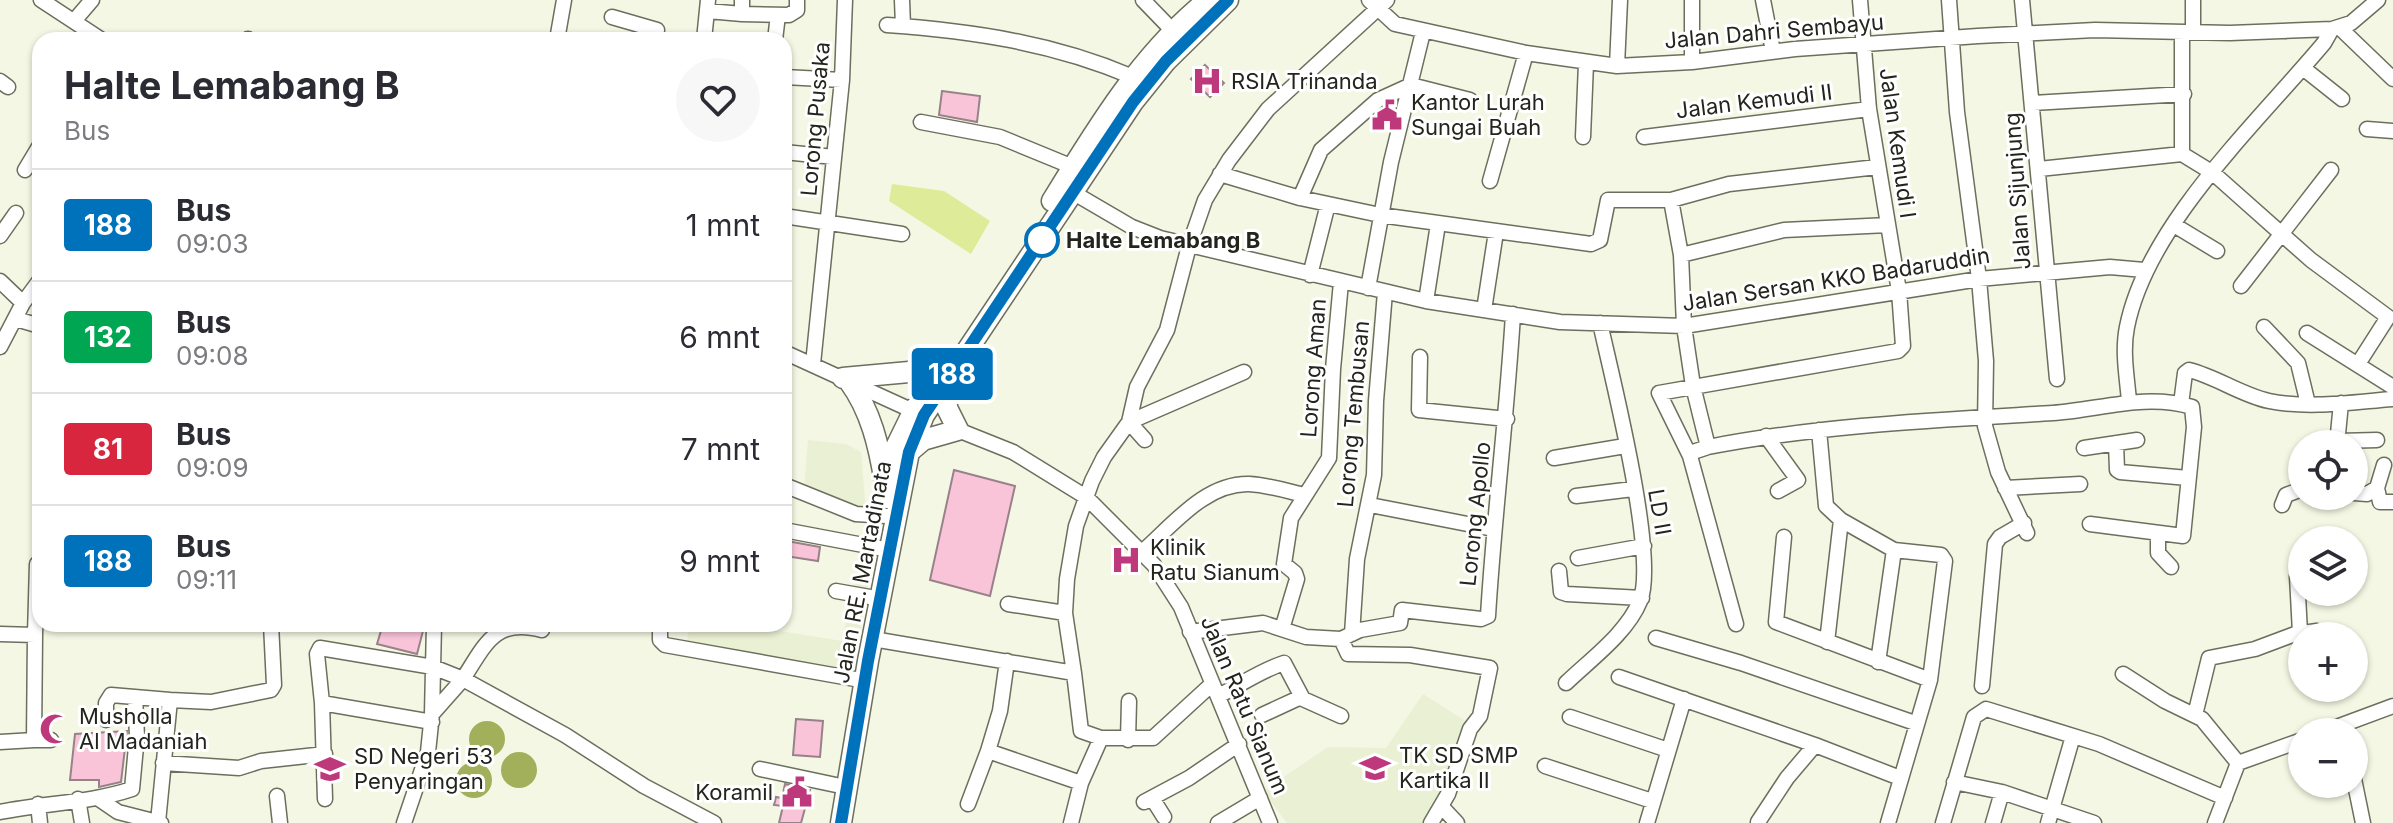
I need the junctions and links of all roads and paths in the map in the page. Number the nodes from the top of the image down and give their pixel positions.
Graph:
1 (92, 0) edge
2 (564, 0) edge
3 (797, 0) edge
4 (845, 0) edge
5 (902, 0) edge
6 (1143, 0) edge
7 (1208, 0) edge
8 (1228, 0) edge
9 (1620, 0) edge
10 (1692, 0) edge
11 (1763, 0) edge
12 (1860, 0) edge
13 (1949, 0) edge
14 (2022, 0) edge
15 (2193, 0) edge
16 (2378, 0) edge
17 (44, 1) edge
18 (1378, 3) edge
19 (708, 5) edge
20 (742, 7) edge
21 (1190, 7) edge
22 (778, 15) junction
23 (612, 17) dead end
24 (74, 21) junction
25 (887, 25) dead end
26 (903, 26) junction
27 (2336, 28) junction
28 (1173, 31) junction
29 (90, 32) edge
30 (558, 32) edge
31 (651, 32) edge
32 (705, 32) edge
33 (776, 32) edge
34 (1423, 32) junction
35 (2188, 32) junction
36 (2025, 34) junction
37 (1953, 38) junction
38 (1862, 44) junction
39 (1773, 51) junction
40 (1526, 53) junction
41 (1692, 62) junction
42 (1586, 63) junction
43 (1617, 66) junction
44 (2303, 68) junction
45 (792, 77) edge
46 (1133, 77) junction
47 (2393, 79) edge
48 (842, 80) junction
49 (1411, 85) junction
50 (2184, 94) junction
51 (2342, 99) dead end
52 (1470, 100) dead end
53 (2033, 103) junction
54 (1869, 109) junction
55 (921, 122) dead end
56 (2367, 129) dead end
57 (2393, 131) edge
58 (1583, 137) dead end
59 (1644, 137) dead end
60 (792, 153) edge
61 (2182, 154) junction
62 (834, 157) junction
63 (32, 158) edge
64 (1073, 167) junction
65 (1877, 167) junction
66 (2039, 169) junction
67 (25, 170) dead end
68 (2331, 170) dead end
69 (2213, 173) junction
70 (1220, 174) junction
71 (1490, 181) dead end
72 (1067, 189) junction
73 (1300, 198) junction
74 (1671, 200) junction
75 (1328, 204) junction
76 (16, 213) dead end
77 (1380, 215) junction
78 (792, 218) edge
79 (1438, 224) junction
80 (828, 225) junction
81 (1888, 225) junction
82 (2174, 225) junction
83 (1496, 232) junction
84 (902, 234) dead end
85 (2280, 234) junction
86 (0, 236) edge
87 (1189, 246) junction
88 (2217, 251) dead end
89 (1681, 255) junction
90 (2144, 270) junction
91 (2045, 272) junction
92 (1310, 275) junction
93 (1979, 279) junction
94 (0, 281) edge
95 (1341, 282) junction
96 (2241, 286) dead end
97 (1368, 288) junction
98 (32, 291) edge
99 (1899, 291) junction
100 (1385, 292) junction
101 (1426, 301) junction
102 (23, 303) junction
103 (1484, 310) junction
104 (1513, 314) junction
105 (16, 319) junction
106 (1600, 323) junction
107 (32, 324) edge
108 (1684, 326) junction
109 (2264, 327) dead end
110 (2307, 333) dead end
111 (0, 347) edge
112 (792, 355) edge
113 (949, 357) junction
114 (1420, 357) dead end
115 (813, 364) junction
116 (2358, 364) junction
117 (1244, 372) dead end
118 (2057, 379) dead end
119 (846, 380) junction
120 (946, 384) junction
121 (1693, 386) junction
122 (2393, 387) edge
123 (2393, 399) edge
124 (2129, 401) junction
125 (2341, 403) junction
126 (2181, 404) junction
127 (2308, 404) junction
128 (918, 413) junction
129 (1985, 416) junction
130 (1507, 419) junction
131 (1129, 422) junction
132 (958, 430) junction
133 (1819, 430) junction
134 (2338, 430) edge
135 (1766, 436) junction
136 (1145, 440) dead end
137 (2137, 440) dead end
138 (2368, 440) edge
139 (2377, 440) dead end
140 (2116, 443) junction
141 (1625, 446) junction
142 (1708, 447) junction
143 (2084, 448) dead end
144 (909, 452) junction
145 (1690, 456) junction
146 (1554, 458) dead end
147 (2384, 465) dead end
148 (2188, 478) junction
149 (2080, 484) dead end
150 (792, 488) edge
151 (2005, 488) junction
152 (2377, 488) junction
153 (1633, 489) junction
154 (1778, 491) dead end
155 (2368, 493) edge
156 (2288, 494) edge
157 (1304, 495) junction
158 (1576, 496) dead end
159 (1086, 497) junction
160 (2393, 502) edge
161 (1370, 505) junction
162 (2282, 505) dead end
163 (887, 509) junction
164 (1841, 520) junction
165 (2090, 524) dead end
166 (1493, 529) junction
167 (792, 532) edge
168 (2158, 533) junction
169 (1784, 537) dead end
170 (1644, 546) junction
171 (879, 548) junction
172 (1894, 550) junction
173 (1142, 552) junction
174 (1578, 558) dead end
175 (2171, 567) dead end
176 (1559, 571) dead end
177 (836, 591) dead end
178 (870, 597) junction
179 (1642, 598) junction
180 (1008, 604) dead end
181 (1065, 613) junction
182 (1736, 624) dead end
183 (1282, 629) junction
184 (35, 632) edge
185 (271, 632) edge
186 (434, 632) edge
187 (497, 632) edge
188 (660, 632) edge
189 (1190, 632) junction
190 (0, 634) edge
191 (35, 635) junction
192 (1346, 637) junction
193 (2288, 637) edge
194 (1656, 638) dead end
195 (873, 639) junction
196 (1827, 642) junction
197 (1007, 661) junction
198 (1878, 662) junction
199 (433, 667) junction
200 (1074, 673) junction
201 (2123, 674) dead end
202 (1619, 677) dead end
203 (463, 679) junction
204 (855, 679) junction
205 (1930, 680) junction
206 (1566, 683) dead end
207 (1982, 686) dead end
208 (1215, 690) junction
209 (135, 697) junction
210 (1301, 697) junction
211 (1684, 699) junction
212 (170, 700) junction
213 (1129, 701) dead end
214 (322, 703) junction
215 (2393, 706) edge
216 (1262, 715) dead end
217 (2195, 715) junction
218 (1341, 716) dead end
219 (1570, 717) dead end
220 (432, 718) junction
221 (2365, 718) edge
222 (106, 720) dead end
223 (1915, 723) junction
224 (2073, 736) junction
225 (1101, 738) junction
226 (34, 740) junction
227 (51, 740) dead end
228 (1128, 740) junction
229 (0, 742) edge
230 (1239, 744) junction
231 (1815, 745) junction
232 (2288, 745) edge
233 (1668, 750) junction
234 (988, 751) junction
235 (325, 754) junction
236 (163, 763) junction
237 (2238, 763) junction
238 (1545, 766) dead end
239 (760, 769) dead end
240 (1900, 778) junction
241 (1954, 782) junction
242 (1081, 783) junction
243 (836, 785) junction
244 (2002, 792) junction
245 (277, 796) dead end
246 (1260, 798) junction
247 (2225, 798) junction
248 (2358, 798) edge
249 (78, 799) junction
250 (99, 799) junction
251 (325, 799) dead end
252 (1652, 801) junction
253 (38, 804) junction
254 (968, 804) dead end
255 (1442, 807) junction
256 (2052, 807) junction
257 (0, 812) edge
258 (1164, 817) dead end
259 (160, 822) edge
260 (40, 823) edge
261 (82, 823) edge
262 (280, 823) edge
263 (404, 823) edge
264 (714, 823) edge
265 (830, 823) edge
266 (841, 823) edge
267 (1071, 823) edge
268 (1218, 823) edge
269 (1270, 823) edge
270 (1431, 823) edge
271 (1457, 823) edge
272 (1647, 823) edge
273 (1759, 823) edge
274 (1888, 823) edge
275 (1943, 823) edge
276 (1993, 823) edge
277 (2048, 823) edge
278 (2094, 823) edge
279 (2215, 823) edge
280 (2363, 823) edge

1 - 24 street
2 - 30 street
3 - 22 street
4 - 48 street, Lorong Pusaka
5 - 26 street
6 - 28 street
7 - 21 highway
8 - 72 highway, Jalan RE. Martadinata
9 - 43 street
10 - 41 street
11 - 39 street
12 - 38 street, Jalan Kemudi I
13 - 37 street
14 - 36 street, Jalan Sijunjung
15 - 35 street
16 - 27 street
17 - 24 street
18 - 34 street, Jalan Dahri Sembayu
18 - 70 street
19 - 20 street
19 - 32 street
20 - 22 street
21 - 28 highway
22 - 33 street
23 - 31 street
24 - 29 street
25 - 26 street
26 - 46 street
27 - 35 street, Jalan Dahri Sembayu
27 - 44 street
27 - 47 street
28 - 46 highway
34 - 40 street, Jalan Dahri Sembayu
34 - 49 street
35 - 36 street, Jalan Dahri Sembayu
35 - 50 street
36 - 37 street, Jalan Dahri Sembayu
36 - 53 street, Jalan Sijunjung
37 - 38 street, Jalan Dahri Sembayu
37 - 93 street
38 - 39 street, Jalan Dahri Sembayu
38 - 54 street, Jalan Kemudi I
39 - 41 street, Jalan Dahri Sembayu
40 - 42 street, Jalan Dahri Sembayu
40 - 71 street
41 - 43 street, Jalan Dahri Sembayu
42 - 43 street, Jalan Dahri Sembayu
42 - 58 street
44 - 51 street
44 - 69 street
45 - 48 street
46 - 64 highway
48 - 62 street, Lorong Pusaka
49 - 52 street
49 - 73 street
49 - 77 street
50 - 53 street
50 - 61 street
53 - 66 street, Jalan Sijunjung
54 - 59 street, Jalan Kemudi II
54 - 65 street, Jalan Kemudi I
55 - 64 street
56 - 57 street
60 - 62 street
61 - 66 street
61 - 69 street
62 - 80 street, Lorong Pusaka
63 - 67 street
64 - 72 highway
65 - 74 street
65 - 81 street, Jalan Kemudi I
66 - 91 street, Jalan Sijunjung
68 - 85 street
69 - 82 street
69 - 85 street
70 - 73 street
70 - 87 street
72 - 87 street, Jalan Sersan KKO Badaruddin
72 - 113 highway
72 - 120 highway, Jalan RE. Martadinata
73 - 75 street
74 - 83 street
74 - 89 street
75 - 77 street
75 - 92 street
76 - 86 street
77 - 79 street
77 - 97 street
78 - 80 street
79 - 83 street
79 - 101 street
80 - 84 street
80 - 115 street, Lorong Pusaka
81 - 89 street
81 - 99 street, Jalan Kemudi I
82 - 88 street
82 - 90 street
83 - 103 street
85 - 96 street
85 - 116 street
87 - 92 street, Jalan Sersan KKO Badaruddin
87 - 131 street
89 - 108 street
90 - 91 street, Jalan Sersan KKO Badaruddin
90 - 124 street
91 - 93 street, Jalan Sersan KKO Badaruddin
91 - 118 street, Jalan Sijunjung
92 - 95 street, Jalan Sersan KKO Badaruddin
93 - 99 street, Jalan Sersan KKO Badaruddin
93 - 129 street
94 - 102 street
95 - 97 street, Jalan Sersan KKO Badaruddin
95 - 157 street, Lorong Aman
97 - 100 street, Jalan Sersan KKO Badaruddin
98 - 102 street
99 - 108 street, Jalan Sersan KKO Badaruddin
99 - 121 street, Jalan Kemudi I
100 - 101 street, Jalan Sersan KKO Badaruddin
100 - 161 street, Lorong Tembusan
101 - 103 street, Jalan Sersan KKO Badaruddin
102 - 105 street
103 - 104 street, Jalan Sersan KKO Badaruddin
104 - 106 street, Jalan Sersan KKO Badaruddin
104 - 130 street, Lorong Apollo
105 - 107 street
105 - 111 street
106 - 108 street, Jalan Sersan KKO Badaruddin
106 - 141 street, LD II
108 - 121 street
109 - 127 street
110 - 116 street
112 - 115 street
113 - 119 highway
113 - 128 highway
114 - 130 street
115 - 119 street
116 - 122 street
117 - 131 street
119 - 128 street
119 - 163 highway
120 - 128 highway, Jalan RE. Martadinata
120 - 132 highway
121 - 142 street
121 - 145 street
123 - 125 street
124 - 126 street
124 - 129 street
125 - 127 street
125 - 134 street
126 - 127 street
126 - 148 street
128 - 144 highway, Jalan RE. Martadinata
128 - 163 highway
129 - 133 street
129 - 151 street
130 - 166 street, Lorong Apollo
131 - 136 street
131 - 159 street
132 - 144 highway
132 - 159 street, Jalan Ratu Sianum
133 - 135 street
133 - 164 street
135 - 142 street
135 - 154 street
137 - 140 street
138 - 139 street
140 - 143 street
140 - 148 street
141 - 146 street
141 - 153 street, LD II
142 - 145 street
144 - 195 highway, Jalan RE. Martadinata
145 - 182 street
147 - 152 street
148 - 168 street
149 - 151 street
150 - 163 street
151 - 207 street
152 - 155 street
152 - 160 street
153 - 158 street
153 - 170 street, LD II
156 - 162 street
157 - 173 street
157 - 183 street, Lorong Aman
159 - 173 street, Jalan Ratu Sianum
159 - 181 street
161 - 166 street
161 - 192 street, Lorong Tembusan
163 - 171 highway
164 - 172 street
164 - 196 street
165 - 168 street
166 - 192 street, Lorong Apollo
167 - 171 street
168 - 175 street
169 - 196 street
170 - 174 street
170 - 179 street, LD II
171 - 178 highway
172 - 198 street
172 - 205 street
173 - 189 street, Jalan Ratu Sianum
176 - 179 street
177 - 178 street
178 - 204 highway
179 - 206 street
180 - 181 street
181 - 200 street
183 - 189 street
183 - 192 street
184 - 191 street
185 - 212 street
186 - 199 street
187 - 203 street
188 - 204 street
189 - 208 street, Jalan Ratu Sianum
190 - 191 street
191 - 226 street
192 - 255 street
193 - 217 street
194 - 223 street
195 - 197 street
195 - 266 highway, Jalan RE. Martadinata
196 - 198 street
197 - 200 street
197 - 234 street
198 - 205 street
199 - 203 street
199 - 214 street
199 - 220 street
200 - 225 street
201 - 217 street
202 - 211 street
203 - 220 street
203 - 264 street
204 - 243 highway
205 - 223 street
208 - 210 street
208 - 228 street
208 - 230 street, Jalan Ratu Sianum
209 - 212 street
209 - 222 street
209 - 250 street
210 - 216 street
210 - 218 street
211 - 231 street
211 - 233 street
212 - 236 street
213 - 228 street
214 - 220 street
214 - 235 street
215 - 221 street
217 - 237 street
219 - 233 street
220 - 263 street
223 - 240 street
224 - 241 street
224 - 247 street
224 - 256 street
225 - 228 street
225 - 242 street
226 - 227 street
226 - 229 street
230 - 246 street, Jalan Ratu Sianum
230 - 258 street
231 - 240 street
231 - 273 street
232 - 237 street
233 - 252 street
234 - 242 street
234 - 254 street
235 - 236 street
235 - 251 street
236 - 259 street
237 - 247 street
238 - 252 street
239 - 243 street
240 - 274 street
241 - 244 street
241 - 275 street
242 - 267 street
243 - 265 highway
244 - 256 street
244 - 276 street
245 - 262 street
246 - 268 street
246 - 269 street, Jalan Ratu Sianum
247 - 279 street
248 - 280 street
249 - 250 street
249 - 253 street
249 - 261 street
250 - 259 street
252 - 272 street
253 - 257 street
253 - 260 street
255 - 270 street
255 - 271 street
256 - 277 street
256 - 278 street

